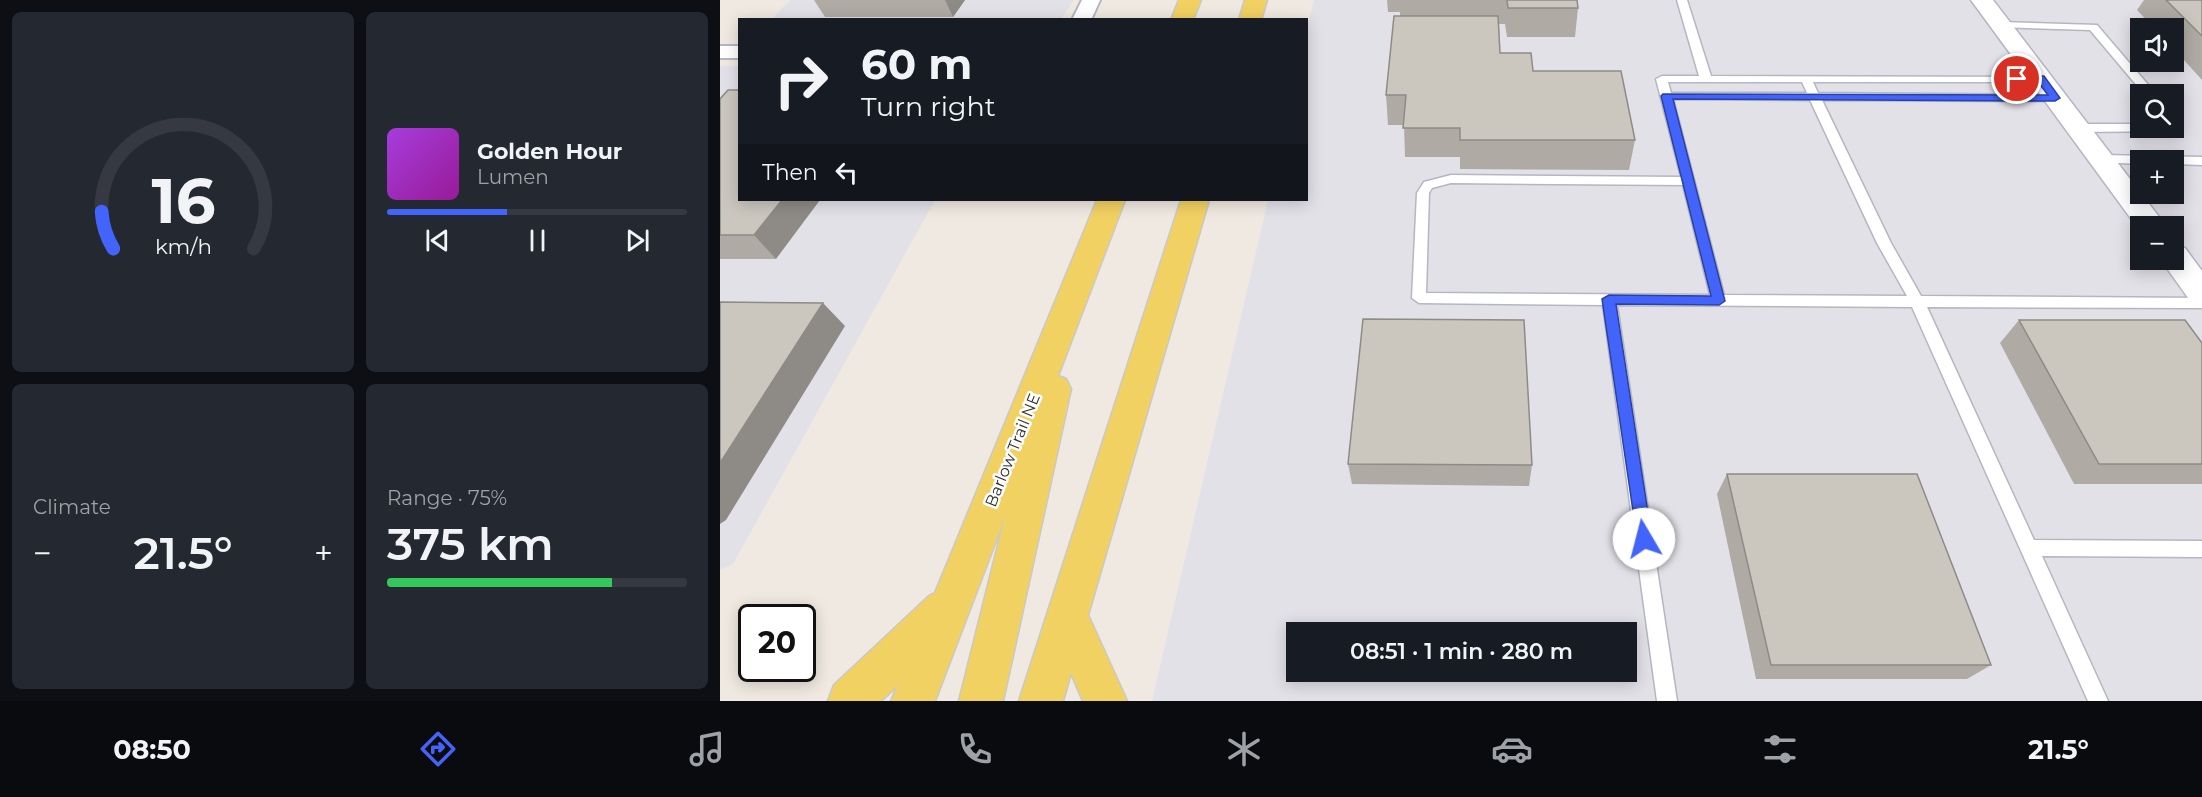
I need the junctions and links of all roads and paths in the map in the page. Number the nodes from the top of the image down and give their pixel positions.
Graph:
1 (1091, 0) edge
2 (1190, 0) edge
3 (1256, 0) edge
4 (1682, 0) edge
5 (1982, 0) edge
6 (1082, 18) edge
7 (1183, 18) edge
8 (1251, 18) edge
9 (2001, 25) junction
10 (720, 52) edge
11 (738, 52) edge
12 (1706, 79) junction
13 (1806, 79) junction
14 (2141, 84) edge
15 (2048, 88) junction
16 (1667, 96) junction
17 (1815, 97) junction
18 (2078, 128) junction
19 (2130, 128) edge
20 (2101, 159) junction
21 (2202, 161) edge
22 (1688, 181) junction
23 (1111, 201) edge
24 (1195, 201) edge
25 (2144, 216) edge
26 (2184, 270) edge
27 (1078, 282) junction
28 (2202, 294) edge
29 (1609, 299) junction
30 (1719, 301) junction
31 (1917, 301) junction
32 (2202, 303) edge
33 (2030, 548) junction
34 (2202, 549) edge
35 (952, 602) junction
36 (1067, 615) junction
37 (850, 701) edge
38 (913, 701) edge
39 (981, 701) edge
40 (1041, 701) edge
41 (1105, 701) edge
42 (1667, 701) edge
43 (2098, 701) edge

1 - 6 street
2 - 7 main road
3 - 8 main road
4 - 12 lane
5 - 9 street
9 - 14 lane
9 - 15 street
10 - 11 street
12 - 13 lane
12 - 16 lane
13 - 15 lane
13 - 17 lane
15 - 17 lane
15 - 18 street
16 - 17 lane
16 - 22 lane
17 - 31 lane
18 - 19 lane
18 - 20 street
20 - 21 lane
20 - 25 street
22 - 29 lane
22 - 30 lane
23 - 27 main road, Barlow Trail NE
24 - 36 main road
26 - 28 street
27 - 35 main road, Barlow Trail NE
27 - 39 main road
29 - 30 lane
29 - 42 lane
30 - 31 lane
31 - 32 lane
31 - 33 lane
33 - 34 lane
33 - 43 lane
35 - 37 main road
35 - 38 main road, Barlow Trail NE
36 - 40 main road
36 - 41 main road

